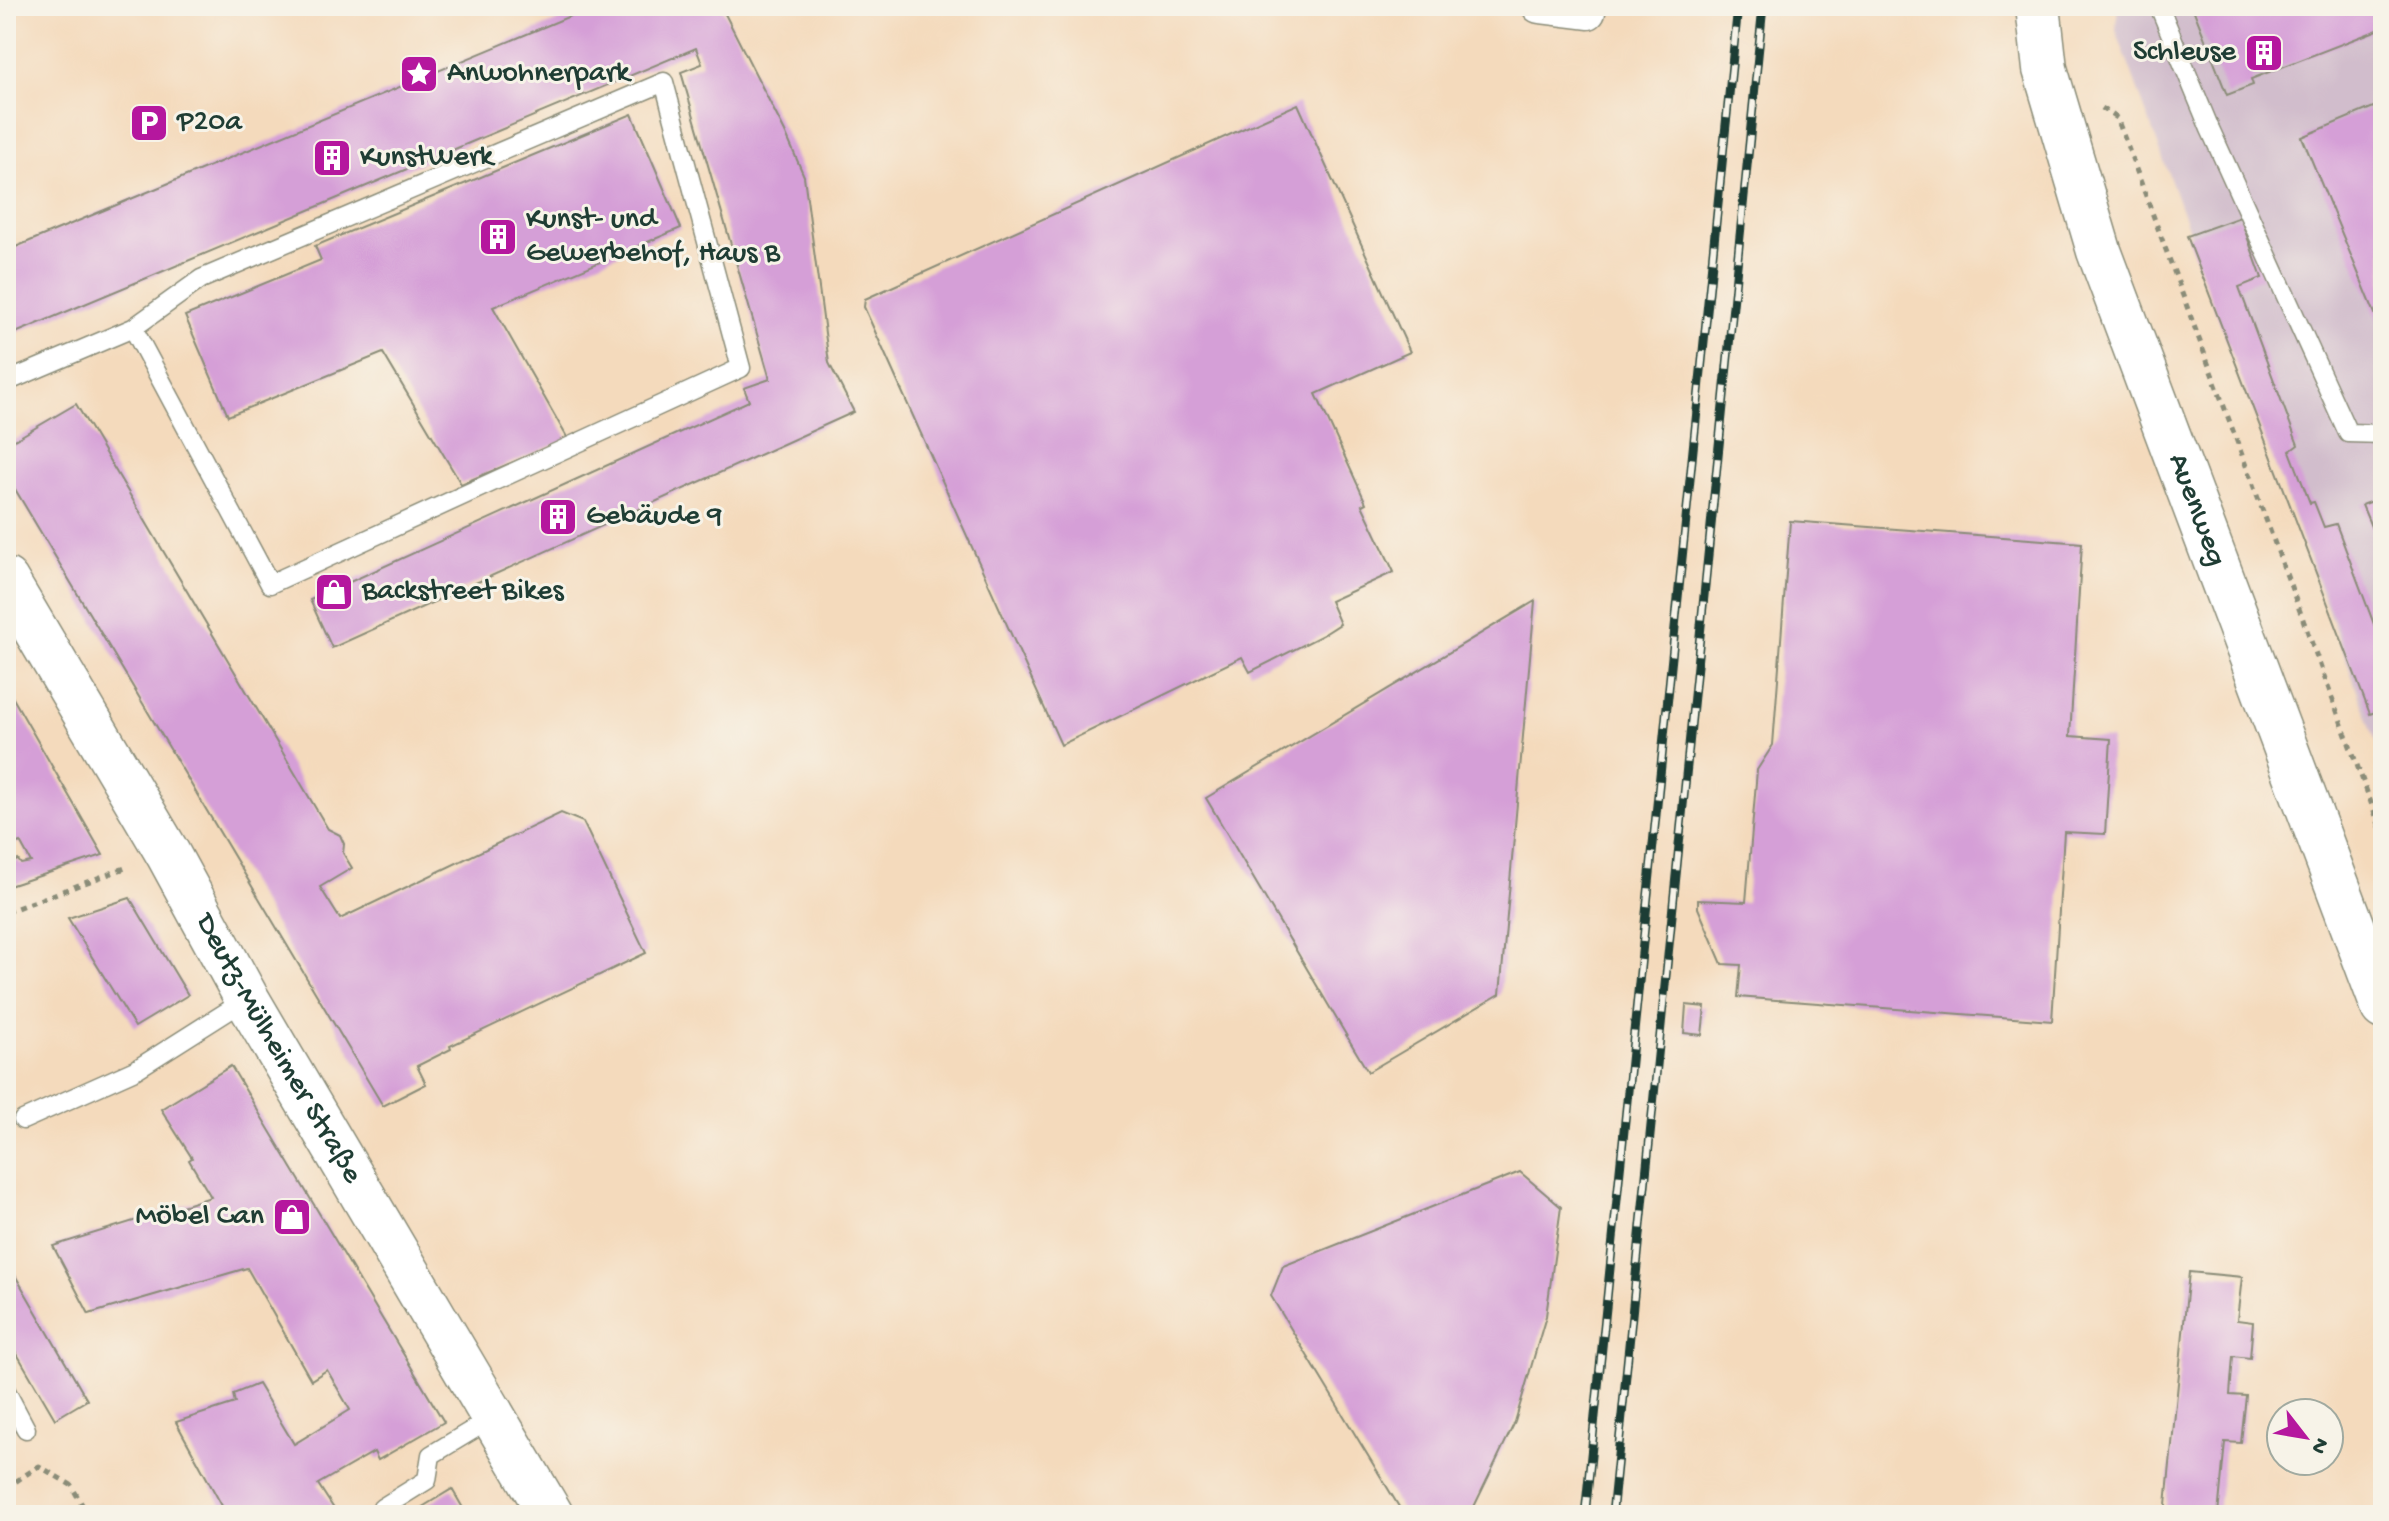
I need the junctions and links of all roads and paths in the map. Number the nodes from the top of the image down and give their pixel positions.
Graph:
1 (1539, 6) edge
2 (2038, 6) edge
3 (2159, 6) edge
4 (1588, 12) dead end
5 (2117, 118) dead end
6 (133, 328) junction
7 (6, 382) edge
8 (2383, 434) edge
9 (6, 580) edge
10 (2383, 835) edge
11 (168, 854) junction
12 (6, 912) edge
13 (247, 999) junction
14 (2383, 1007) edge
15 (23, 1120) dead end
16 (6, 1391) edge
17 (494, 1417) junction
18 (26, 1429) dead end
19 (6, 1488) edge
20 (382, 1508) dead end
21 (88, 1515) edge
22 (551, 1515) edge

1 - 4 street
2 - 14 street, Auenweg
3 - 8 lane
5 - 10 path
6 - 6 lane
6 - 7 lane
9 - 11 street, Deutz-Mülheimer Straße
11 - 12 path
11 - 13 street, Deutz-Mülheimer Straße
13 - 15 lane
13 - 17 street, Deutz-Mülheimer Straße
16 - 18 lane
17 - 20 lane
17 - 22 street, Deutz-Mülheimer Straße
19 - 21 path

